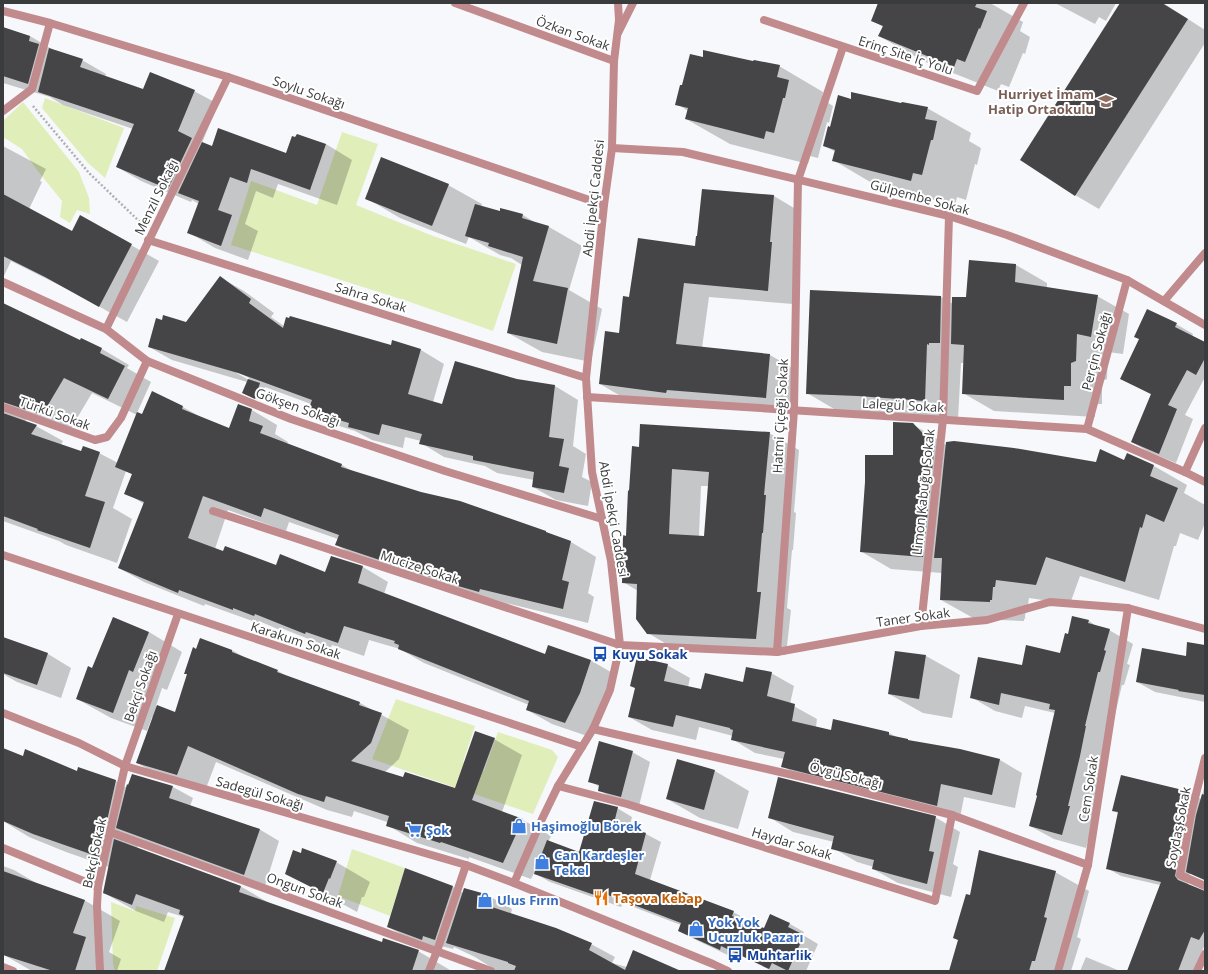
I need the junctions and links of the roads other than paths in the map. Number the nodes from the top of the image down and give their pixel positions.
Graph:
1 (455, 3) edge
2 (618, 3) edge
3 (633, 3) edge
4 (1024, 3) edge
5 (3, 11) edge
6 (764, 20) dead end
7 (50, 23) junction
8 (617, 36) junction
9 (843, 47) junction
10 (614, 60) junction
11 (228, 77) junction
12 (3, 111) edge
13 (612, 148) junction
14 (798, 180) junction
15 (604, 205) junction
16 (949, 216) junction
17 (150, 236) junction
18 (1205, 253) edge
19 (1128, 280) junction
20 (3, 282) edge
21 (1164, 301) junction
22 (1205, 325) edge
23 (106, 329) junction
24 (147, 361) junction
25 (586, 378) junction
26 (588, 397) junction
27 (3, 406) edge
28 (794, 410) junction
29 (943, 419) junction
30 (1205, 428) edge
31 (1087, 429) junction
32 (1185, 472) junction
33 (1205, 482) edge
34 (213, 511) dead end
35 (602, 519) junction
36 (3, 555) edge
37 (1128, 608) junction
38 (178, 614) junction
39 (921, 626) junction
40 (1205, 629) edge
41 (620, 645) junction
42 (777, 652) junction
43 (3, 713) edge
44 (593, 729) junction
45 (582, 747) junction
46 (1205, 758) edge
47 (125, 766) junction
48 (558, 786) junction
49 (952, 815) junction
50 (110, 832) junction
51 (3, 848) edge
52 (466, 865) junction
53 (1088, 865) junction
54 (514, 883) junction
55 (1205, 886) edge
56 (98, 887) junction
57 (437, 951) junction
58 (1205, 954) edge
59 (3, 967) edge
60 (711, 967) edge
61 (1199, 970) edge
62 (13, 971) edge
63 (100, 971) edge
64 (429, 971) edge
65 (491, 971) edge
66 (728, 971) edge
67 (1058, 971) edge

1 - 10 street, Özkan Sokak
2 - 8 street, Abdi İpekçi Caddesi
3 - 8 street
4 - 9 street, Erinç Site İç Yolu
5 - 7 street, Soylu Sokağı
6 - 9 street
7 - 11 street, Soylu Sokağı
7 - 12 street
8 - 10 street, Abdi İpekçi Caddesi
9 - 14 street, Erinç Site İç Yolu
10 - 13 street, Abdi İpekçi Caddesi
11 - 15 street, Soylu Sokağı
11 - 17 street, Menzil Sokağı
13 - 14 street, Gülpembe Sokak
13 - 15 street, Abdi İpekçi Caddesi
14 - 16 street, Gülpembe Sokak
14 - 28 street, Hatmi Çiçeği Sokak
15 - 25 street, Abdi İpekçi Caddesi
16 - 19 street, Gülpembe Sokak
16 - 29 street, Limon Kabuğu Sokak
17 - 23 street, Menzil Sokağı
17 - 25 street, Sahra Sokak
18 - 21 street
19 - 21 street, Gülpembe Sokak
19 - 31 street, Perçin Sokağı
20 - 23 street, Gökşen Sokağı
21 - 22 street, Gülpembe Sokak
23 - 24 street, Gökşen Sokağı
24 - 27 street, Türkü Sokak
24 - 35 street, Gökşen Sokağı
25 - 26 street, Abdi İpekçi Caddesi
26 - 28 street, Lalegül Sokak
26 - 35 street, Abdi İpekçi Caddesi
28 - 29 street, Lalegül Sokak
28 - 42 street, Hatmi Çiçeği Sokak
29 - 31 street, Lalegül Sokak
29 - 39 street, Limon Kabuğu Sokak
30 - 32 street
31 - 32 street, Lalegül Sokak
32 - 33 street, Lalegül Sokak
34 - 41 street, Mucize Sokak
35 - 41 street, Abdi İpekçi Caddesi
36 - 38 street, Karakum Sokak
37 - 39 street, Taner Sokak
37 - 40 street, Taner Sokak
37 - 53 street, Cem Sokak
38 - 45 street, Karakum Sokak
38 - 47 street, Bekçi Sokağı
39 - 42 street, Taner Sokak
41 - 42 street, Taner Sokak
41 - 44 street, Abdi İpekçi Caddesi
43 - 47 street, Sadegül Sokağı
44 - 45 street, Abdi İpekçi Caddesi
44 - 49 street, Övgü Sokağı
45 - 48 street, Abdi İpekçi Caddesi
46 - 55 street, Soydaş Sokak
47 - 50 street, Bekçi Sokak
47 - 52 street, Sadegül Sokağı
48 - 49 street, Haydar Sokak
48 - 54 street, Abdi İpekçi Caddesi
49 - 53 street, Övgü Sokağı
50 - 56 street, Bekçi Sokak
50 - 57 street, Ongun Sokak
51 - 56 street
52 - 54 street, Sadegül Sokağı
52 - 57 street
53 - 67 street, Cem Sokak
54 - 60 street
56 - 63 street, Bekçi Sokak
57 - 64 street
57 - 65 street, Ongun Sokak
58 - 61 street
59 - 62 street
60 - 66 street

